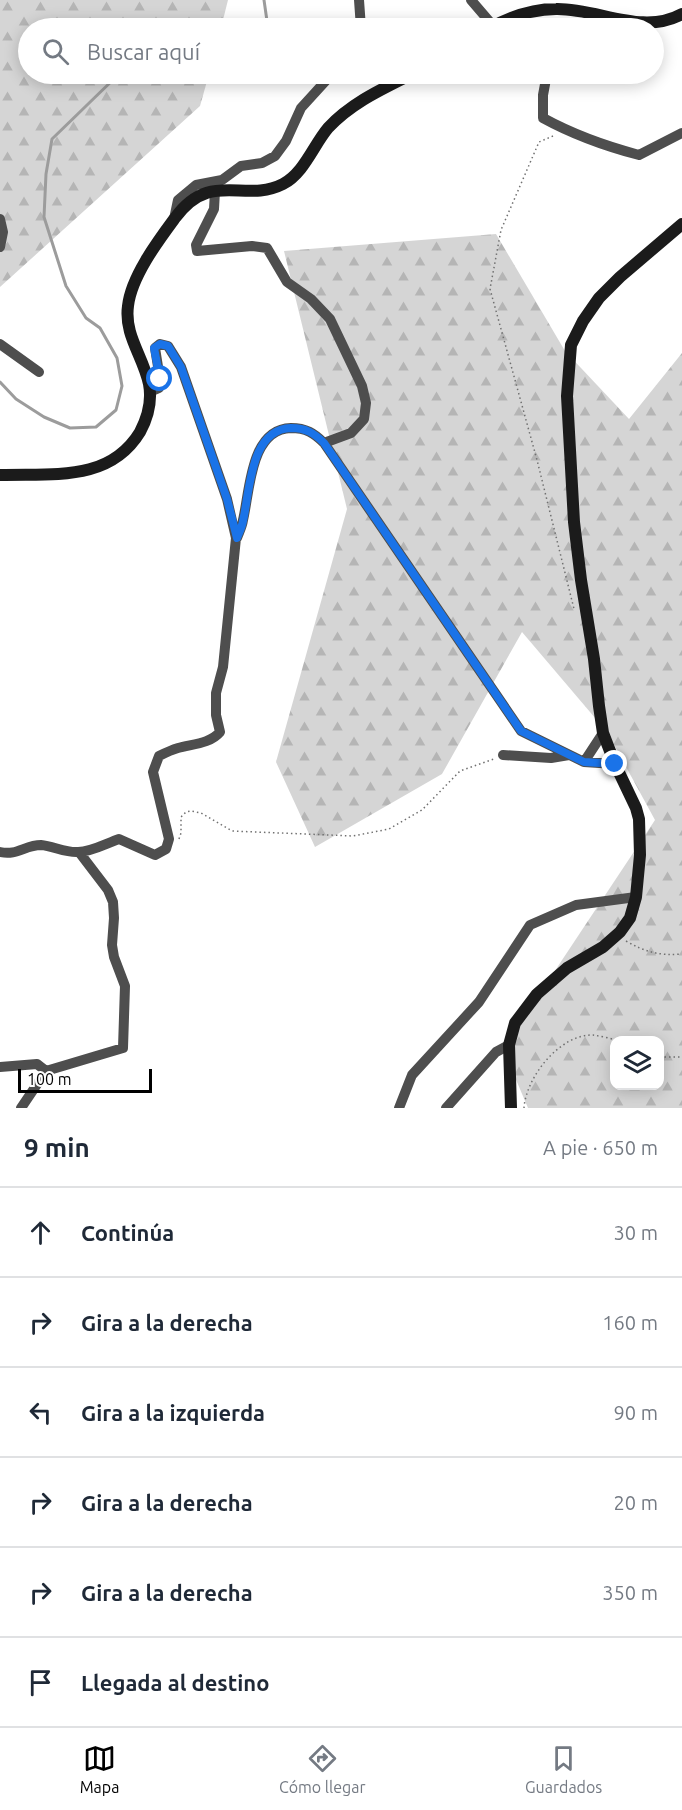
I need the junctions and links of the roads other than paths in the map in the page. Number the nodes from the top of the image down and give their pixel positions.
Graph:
1 (359, 0) edge
2 (471, 0) edge
3 (682, 14) edge
4 (360, 18) edge
5 (485, 18) edge
6 (514, 18) edge
7 (618, 18) edge
8 (664, 22) edge
9 (323, 84) edge
10 (393, 84) edge
11 (545, 84) edge
12 (682, 134) edge
13 (215, 191) junction
14 (0, 219) edge
15 (174, 219) junction
16 (682, 224) edge
17 (0, 247) edge
18 (0, 344) edge
19 (39, 372) dead end
20 (150, 392) junction
21 (324, 443) junction
22 (0, 475) edge
23 (237, 538) junction
24 (603, 733) junction
25 (503, 755) road end
26 (569, 755) junction
27 (584, 762) junction
28 (615, 764) junction
29 (0, 852) edge
30 (79, 852) junction
31 (636, 897) junction
32 (509, 1045) junction
33 (0, 1067) edge
34 (46, 1071) junction
35 (21, 1108) edge
36 (399, 1108) edge
37 (446, 1108) edge
38 (511, 1108) edge

1 - 4 street
2 - 5 street
3 - 8 street
6 - 7 street
9 - 15 street
10 - 13 street
11 - 12 street
13 - 15 street
13 - 21 street
14 - 17 street
15 - 20 street
16 - 24 street
18 - 19 street
20 - 22 street
20 - 23 street
21 - 23 street
21 - 26 street
23 - 30 street
24 - 27 street
24 - 28 street
25 - 26 street
26 - 27 street
27 - 28 street
28 - 31 street
29 - 30 street
30 - 34 street
31 - 32 street
31 - 36 street
32 - 37 street
32 - 38 street
33 - 34 street
34 - 35 street

